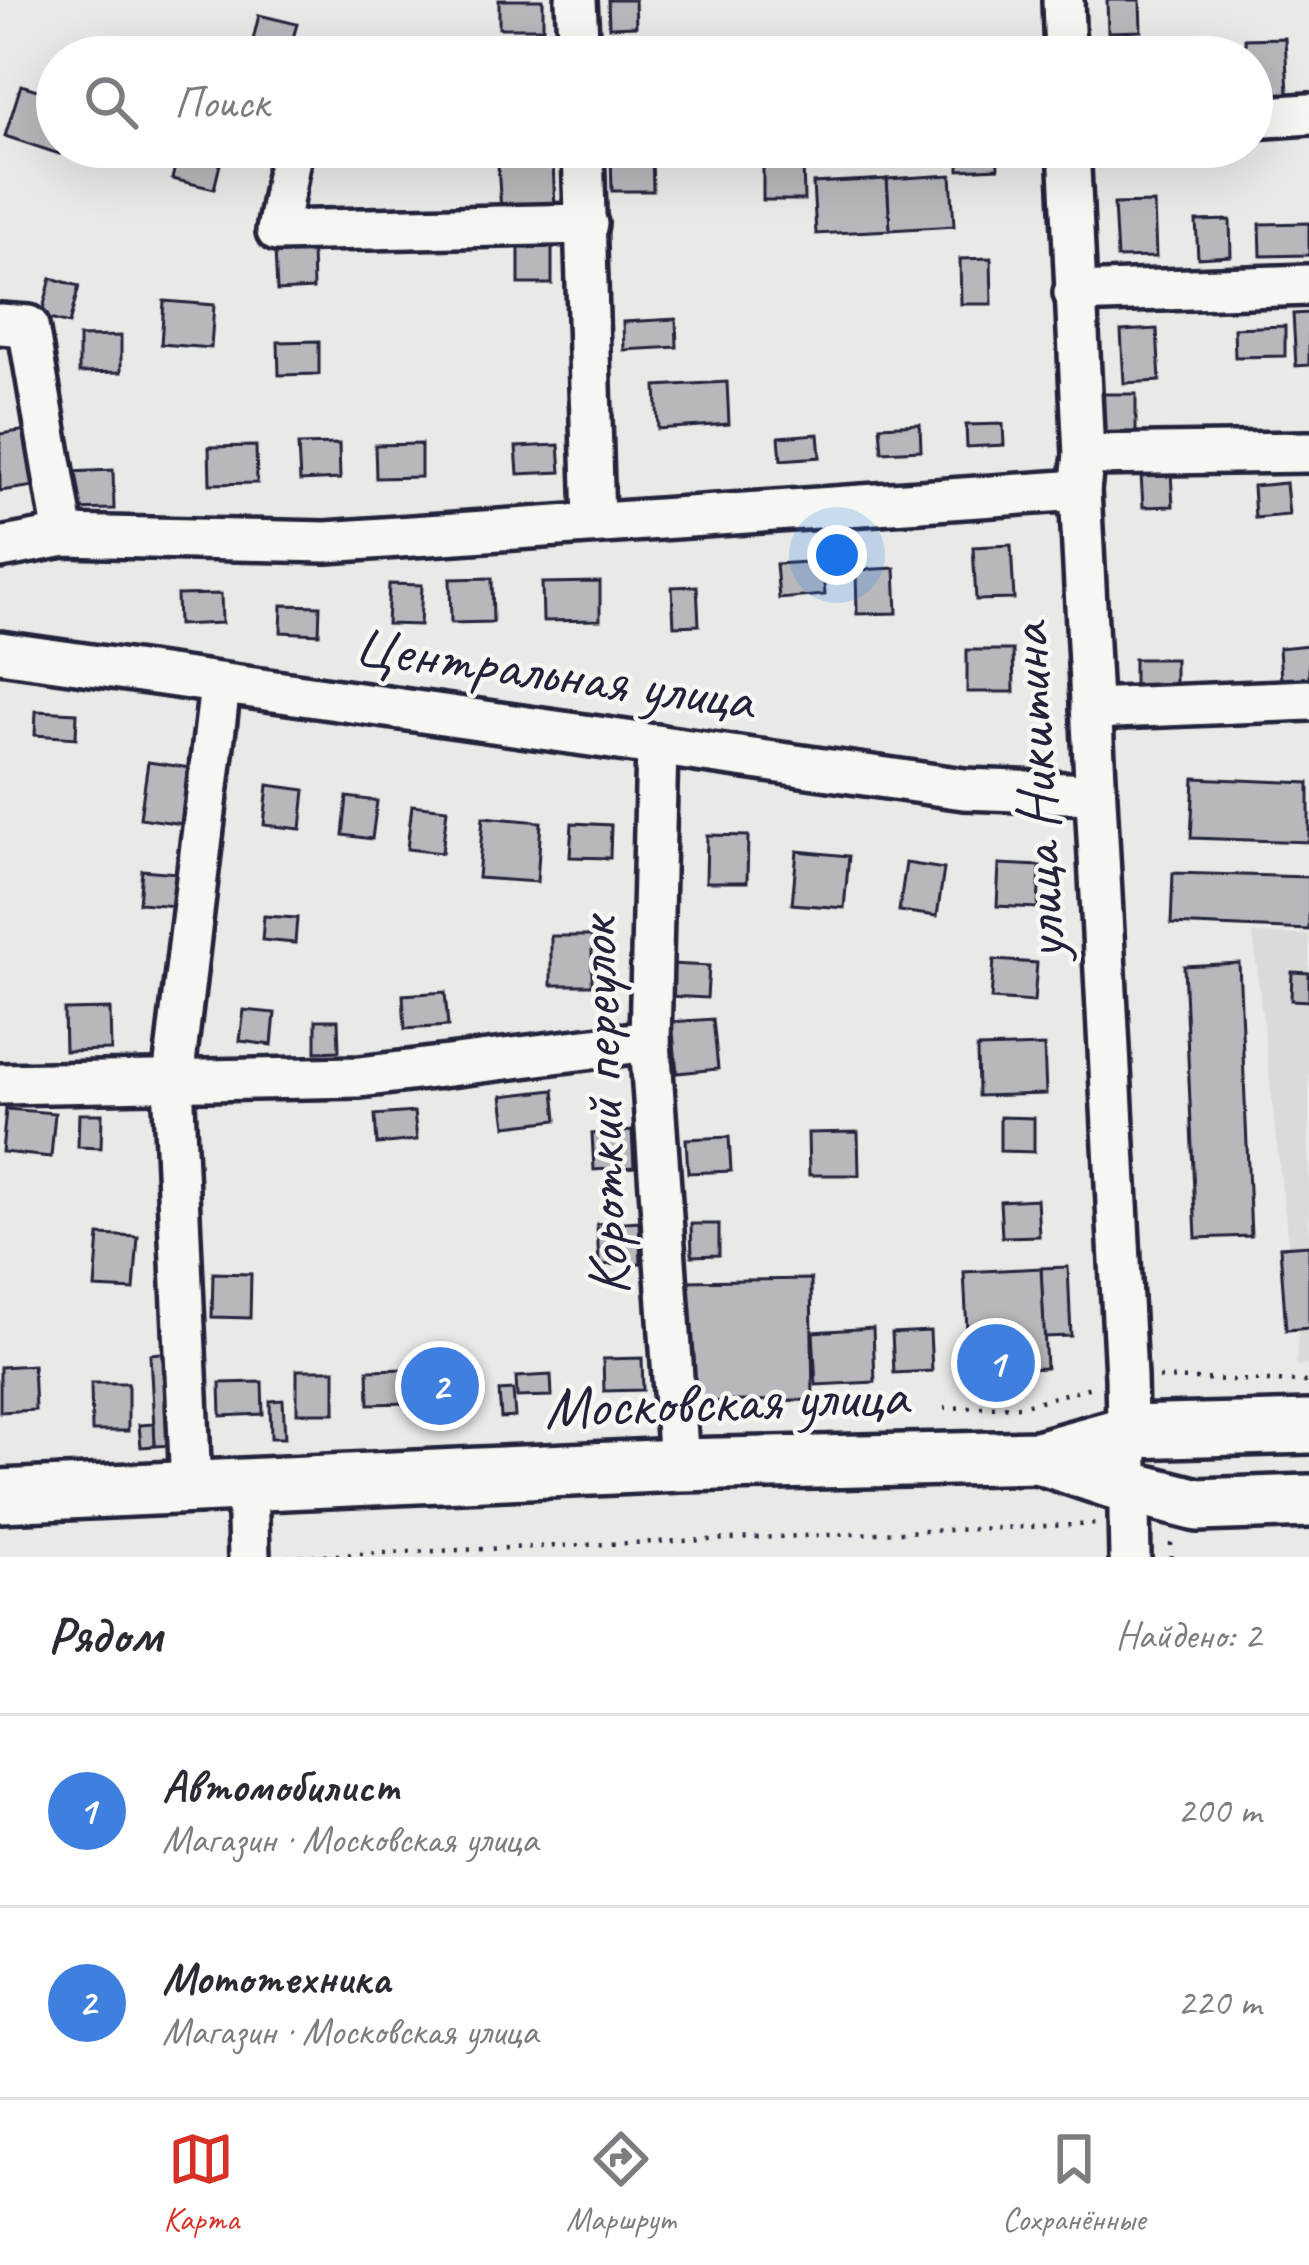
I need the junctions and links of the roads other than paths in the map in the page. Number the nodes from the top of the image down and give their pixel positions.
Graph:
1 (576, 0) edge
2 (1063, 0) edge
3 (578, 36) edge
4 (1064, 36) edge
5 (1309, 114) edge
6 (1273, 117) edge
7 (288, 168) edge
8 (584, 168) edge
9 (1070, 168) edge
10 (587, 224) junction
11 (1309, 285) edge
12 (1074, 293) junction
13 (0, 324) edge
14 (1309, 452) edge
15 (1082, 473) junction
16 (594, 522) junction
17 (64, 536) junction
18 (0, 548) edge
19 (0, 652) edge
20 (220, 686) junction
21 (1309, 700) edge
22 (1091, 709) junction
23 (657, 745) junction
24 (1093, 794) junction
25 (650, 1041) junction
26 (172, 1080) junction
27 (0, 1084) edge
28 (1309, 1427) edge
29 (1128, 1432) junction
30 (1038, 1457) junction
31 (679, 1465) junction
32 (247, 1483) junction
33 (191, 1486) junction
34 (0, 1496) edge
35 (1309, 1501) edge
36 (1128, 1523) edge
37 (249, 1557) edge

1 - 3 street
2 - 4 street
5 - 6 street
7 - 10 street
8 - 10 street
9 - 12 street, улица Никитина
10 - 16 street
11 - 12 street
12 - 15 street, улица Никитина
13 - 17 street
14 - 15 street, Центральная улица
15 - 16 street, Центральная улица
15 - 22 street, улица Никитина
16 - 17 street, Центральная улица
17 - 18 street, Центральная улица
19 - 20 street, Центральная улица
20 - 23 street, Центральная улица
20 - 26 street
21 - 22 street
22 - 24 street, улица Никитина
23 - 24 street, Центральная улица
23 - 25 street, Короткий переулок
24 - 29 street, улица Никитина
25 - 26 street
25 - 31 street, Короткий переулок
26 - 27 street
26 - 33 street
28 - 29 main road, Московская улица
29 - 30 main road, Московская улица
29 - 36 street, улица Никитина
30 - 31 main road, Московская улица
30 - 36 main road
31 - 32 main road, Московская улица
32 - 33 main road, Московская улица
32 - 37 street
33 - 34 main road, Московская улица
35 - 36 main road

